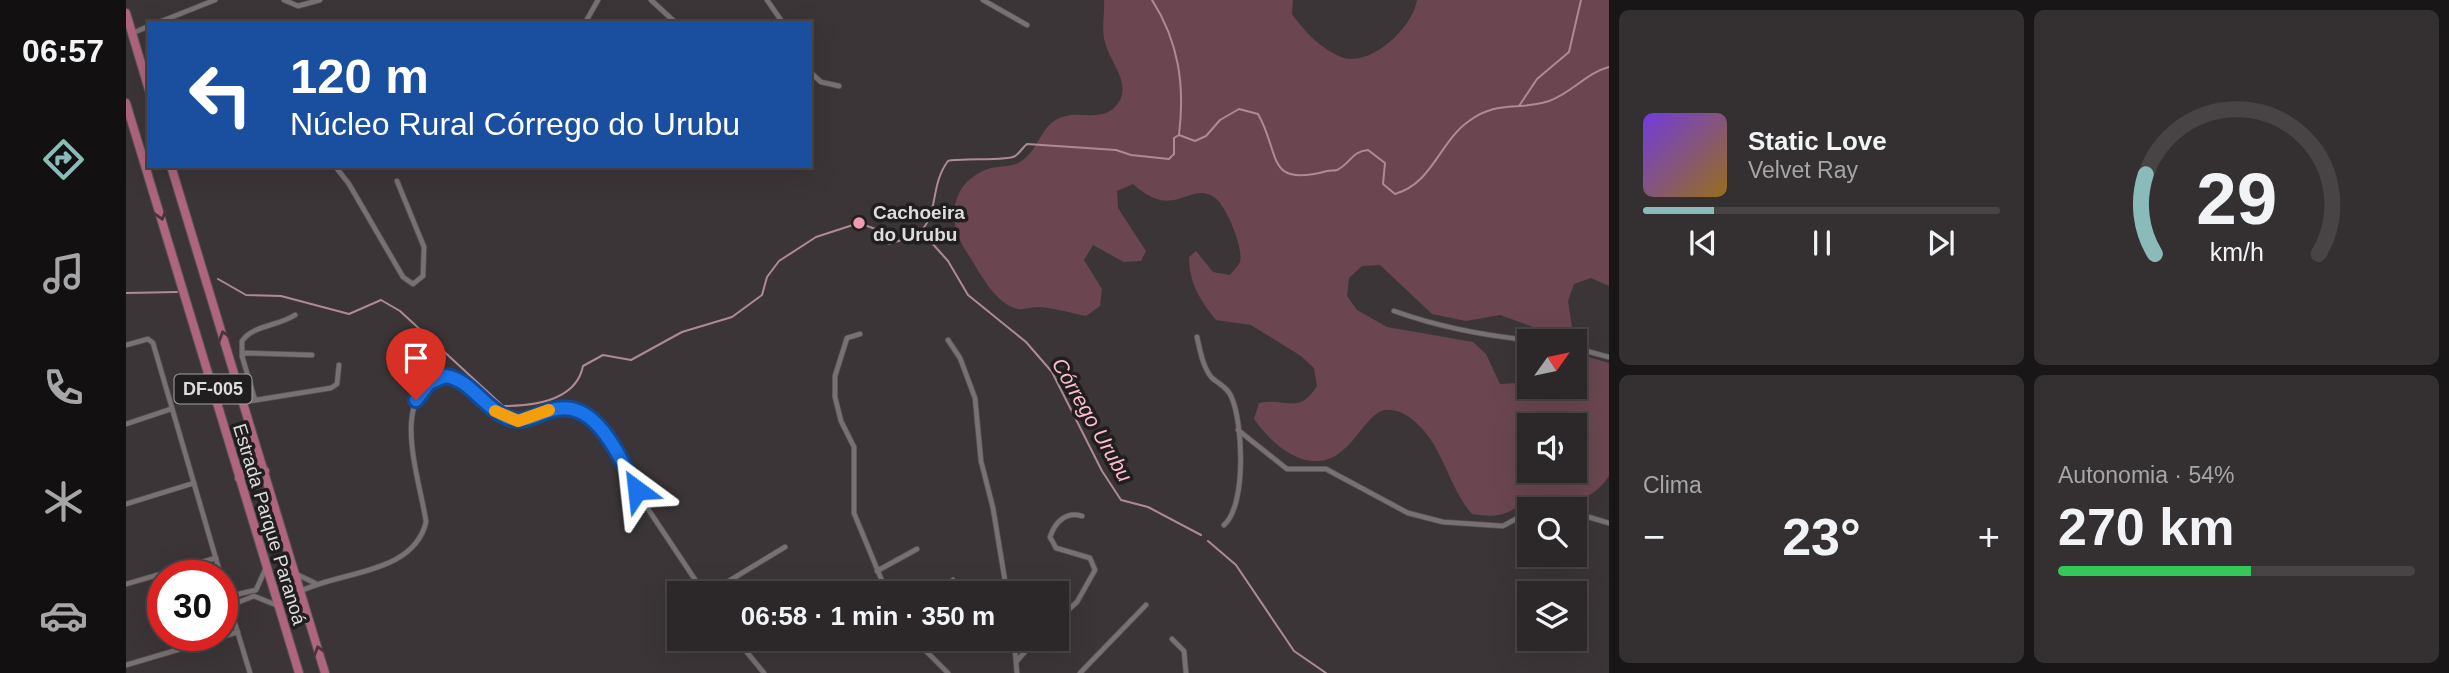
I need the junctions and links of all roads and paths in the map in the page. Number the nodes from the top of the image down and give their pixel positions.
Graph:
1 (215, 0) edge
2 (284, 0) edge
3 (295, 0) edge
4 (320, 0) edge
5 (598, 0) edge
6 (651, 0) edge
7 (767, 0) edge
8 (983, 0) edge
9 (298, 6) junction
10 (126, 13) edge
11 (162, 21) edge
12 (586, 21) edge
13 (674, 21) edge
14 (782, 21) edge
15 (1027, 25) dead end
16 (147, 27) edge
17 (132, 33) junction
18 (812, 74) edge
19 (147, 83) edge
20 (839, 86) dead end
21 (126, 103) edge
22 (129, 124) edge
23 (146, 158) edge
24 (149, 168) edge
25 (172, 168) edge
26 (337, 168) edge
27 (397, 181) dead end
28 (1394, 311) dead end
29 (295, 315) dead end
30 (860, 334) dead end
31 (1198, 337) dead end
32 (948, 340) dead end
33 (1517, 340) edge
34 (126, 345) edge
35 (1587, 351) edge
36 (312, 355) dead end
37 (242, 356) junction
38 (1609, 357) edge
39 (340, 365) dead end
40 (255, 400) junction
41 (244, 402) junction
42 (171, 409) junction
43 (126, 424) edge
44 (1238, 430) junction
45 (265, 471) junction
46 (239, 478) junction
47 (194, 483) junction
48 (126, 504) edge
49 (1082, 516) dead end
50 (1587, 517) edge
51 (1517, 519) edge
52 (1609, 523) edge
53 (1224, 525) dead end
54 (785, 547) dead end
55 (917, 549) dead end
56 (216, 558) joint
57 (266, 569) junction
58 (877, 571) junction
59 (296, 574) junction
60 (698, 581) edge
61 (727, 581) edge
62 (882, 581) edge
63 (1005, 581) edge
64 (316, 583) junction
65 (126, 584) edge
66 (301, 591) junction
67 (238, 594) edge
68 (238, 602) edge
69 (277, 605) junction
70 (1146, 605) dead end
71 (1069, 609) edge
72 (238, 632) edge
73 (1172, 639) dead end
74 (174, 651) edge
75 (746, 651) edge
76 (926, 651) edge
77 (1015, 651) edge
78 (1026, 651) edge
79 (1016, 662) junction
80 (126, 665) edge
81 (250, 673) edge
82 (299, 673) edge
83 (325, 673) edge
84 (764, 673) edge
85 (948, 673) edge
86 (1017, 673) edge
87 (1080, 673) edge
88 (1186, 673) edge

1 - 11 street
2 - 9 street
3 - 9 street
4 - 9 street
5 - 12 street
6 - 13 street
7 - 14 street
8 - 15 street
10 - 17 main road
16 - 17 street
17 - 19 main road
18 - 20 street
21 - 22 main road, Estrada Parque Paranoá / DF-005
22 - 23 main road, Estrada Parque Paranoá / DF-005
24 -> 46 main road, Estrada Parque Paranoá / DF-005
41 -> 25 main road, Estrada Parque Paranoá / DF-005
26 - 27 street
28 - 33 street
29 - 37 street
30 - 58 street
31 - 44 street
32 - 63 street
34 - 42 street
35 - 38 street
36 - 37 street
37 - 40 street
39 - 40 street
40 - 41 street
41 - 45 main road, Estrada Parque Paranoá / DF-005
42 - 43 street
42 - 47 street
44 - 51 street
44 - 53 street
45 - 46 main road
45 - 59 main road, Estrada Parque Paranoá / DF-005
46 - 57 main road, Estrada Parque Paranoá / DF-005
47 - 48 street
47 - 56 street
49 - 71 street
50 - 52 street
54 - 61 street
55 - 58 street
56 - 65 street
57 - 67 street
57 - 69 main road, Estrada Parque Paranoá / DF-005
58 - 62 street
59 - 64 street
59 - 66 main road, Estrada Parque Paranoá / DF-005
60 - 64 street
64 - 66 street
83 -> 66 main road, Estrada Parque Paranoá / DF-005
68 - 69 street
69 - 82 main road, Estrada Parque Paranoá / DF-005
70 - 87 street
72 - 81 street
73 - 88 street
74 - 80 street
75 - 84 street
76 - 85 street
77 - 79 street
78 - 79 street
79 - 86 street

